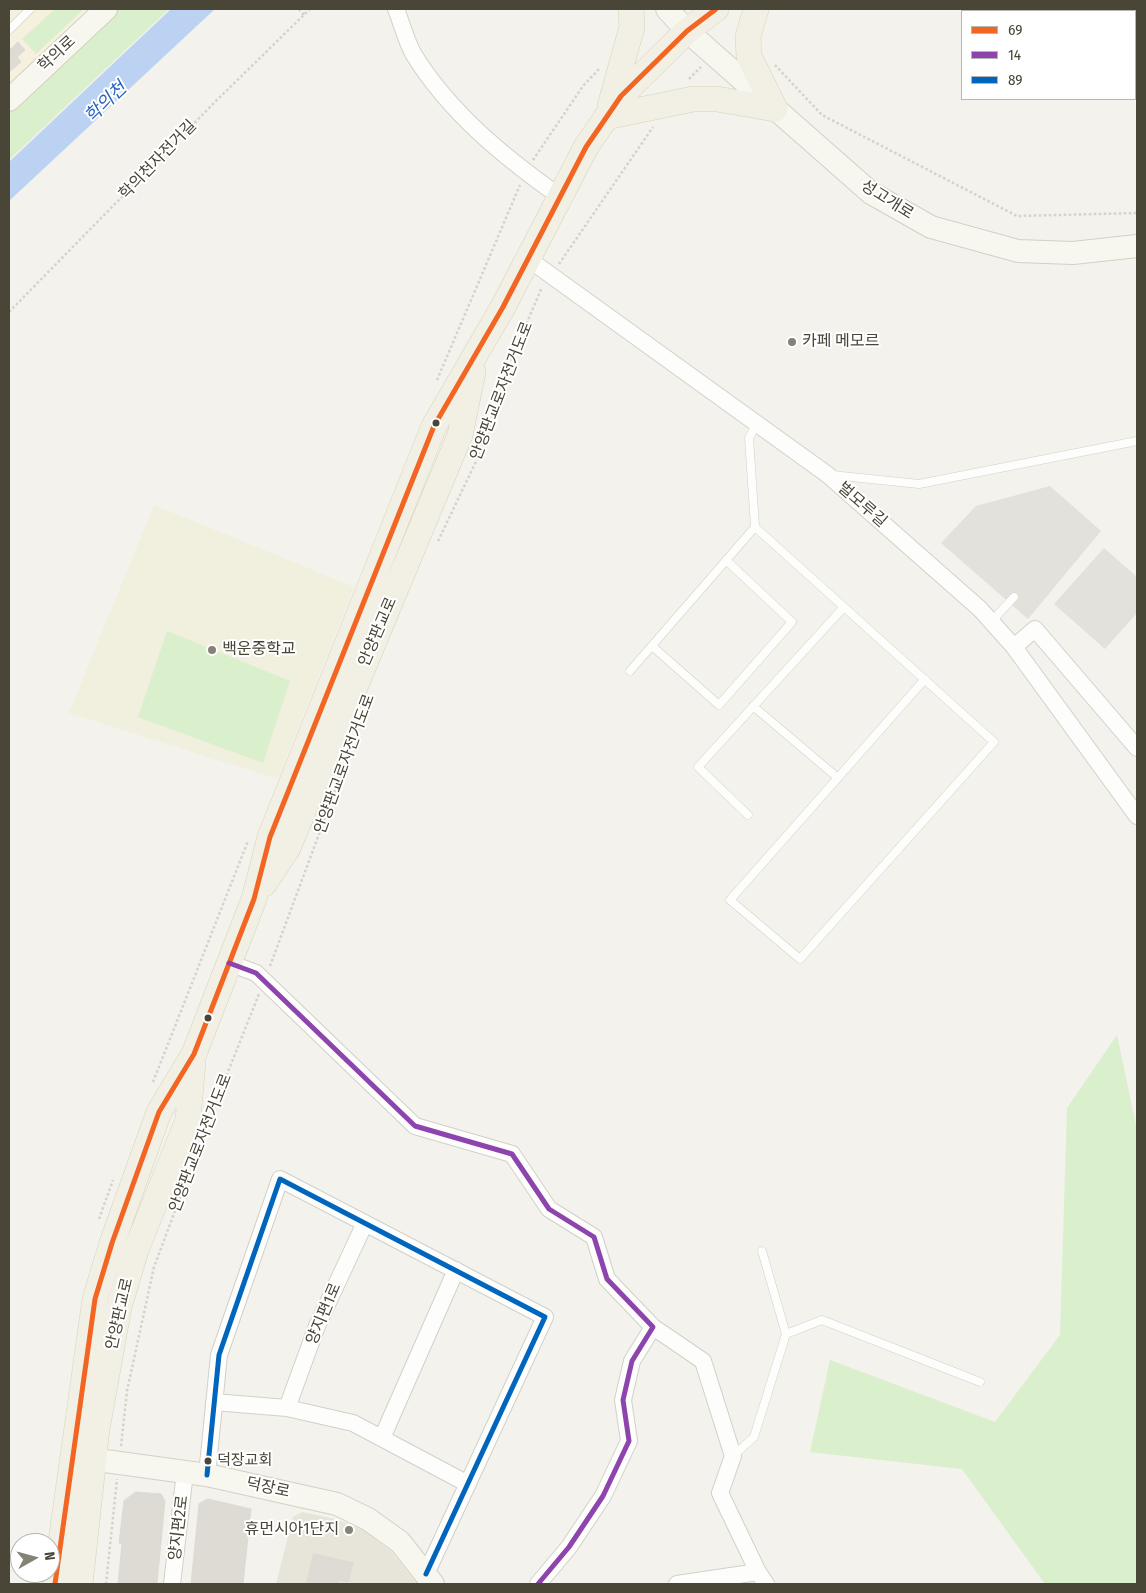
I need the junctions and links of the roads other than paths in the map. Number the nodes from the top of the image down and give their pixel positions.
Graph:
1 (30, 9) edge
2 (106, 9) edge
3 (396, 9) edge
4 (631, 9) edge
5 (667, 9) edge
6 (716, 9) edge
7 (756, 9) edge
8 (9, 30) edge
9 (688, 31) junction
10 (11, 93) edge
11 (775, 109) junction
12 (606, 117) junction
13 (559, 196) junction
14 (1137, 246) edge
15 (527, 258) junction
16 (757, 423) junction
17 (1137, 440) edge
18 (828, 474) junction
19 (755, 527) junction
20 (726, 560) junction
21 (1014, 597) dead end
22 (844, 607) junction
23 (991, 622) junction
24 (652, 646) junction
25 (1014, 647) junction
26 (630, 671) dead end
27 (925, 679) junction
28 (753, 706) junction
29 (1137, 748) edge
30 (838, 778) junction
31 (748, 814) dead end
32 (1137, 816) edge
33 (229, 962) junction
34 (365, 1223) junction
35 (762, 1251) dead end
36 (456, 1270) junction
37 (653, 1327) junction
38 (786, 1334) junction
39 (980, 1382) dead end
40 (214, 1402) junction
41 (287, 1408) junction
42 (382, 1438) junction
43 (733, 1456) junction
44 (84, 1458) junction
45 (185, 1472) junction
46 (207, 1475) junction
47 (468, 1484) junction
48 (762, 1578) edge
49 (429, 1579) edge
50 (55, 1584) edge
51 (80, 1584) edge
52 (172, 1584) edge
53 (538, 1584) edge
54 (677, 1584) edge

1 - 8 lane
2 - 10 street, 학의로
3 - 13 street
4 - 12 main road
5 - 9 street, 성고개로
6 - 9 main road, 안양판교로
7 - 11 main road
9 - 11 street, 성고개로
9 - 12 main road, 안양판교로
11 - 12 main road
11 - 14 street, 성고개로
12 - 13 main road, 안양판교로
13 - 15 main road, 안양판교로
15 - 16 street, 벌모루길
15 - 33 main road, 안양판교로
16 - 18 street, 벌모루길
16 - 19 lane
17 - 18 lane
18 - 23 street, 벌모루길
19 - 20 lane
19 - 22 lane
20 - 24 lane
20 - 24 lane
21 - 23 lane
22 - 27 lane
22 - 28 lane
23 - 25 street, 벌모루길
24 - 26 lane
25 - 29 street
25 - 32 street, 벌모루길
27 - 30 lane
27 - 30 lane
28 - 30 lane
28 - 31 lane
33 - 37 street
33 - 44 main road, 안양판교로
34 - 36 street
34 - 40 street
34 - 41 street, 양지편1로
35 - 38 lane
36 - 42 street
36 - 47 street
37 - 43 street
37 - 53 street
38 - 39 lane
38 - 43 lane
40 - 41 street
40 - 46 street
41 - 42 street
42 - 47 street
43 - 48 street
44 - 45 street, 덕장로
44 - 50 main road, 안양판교로
44 - 51 main road, 안양판교로
45 - 46 street, 덕장로
45 - 52 street, 양지편2로
46 - 49 street, 덕장로
47 - 49 street
48 - 54 street

